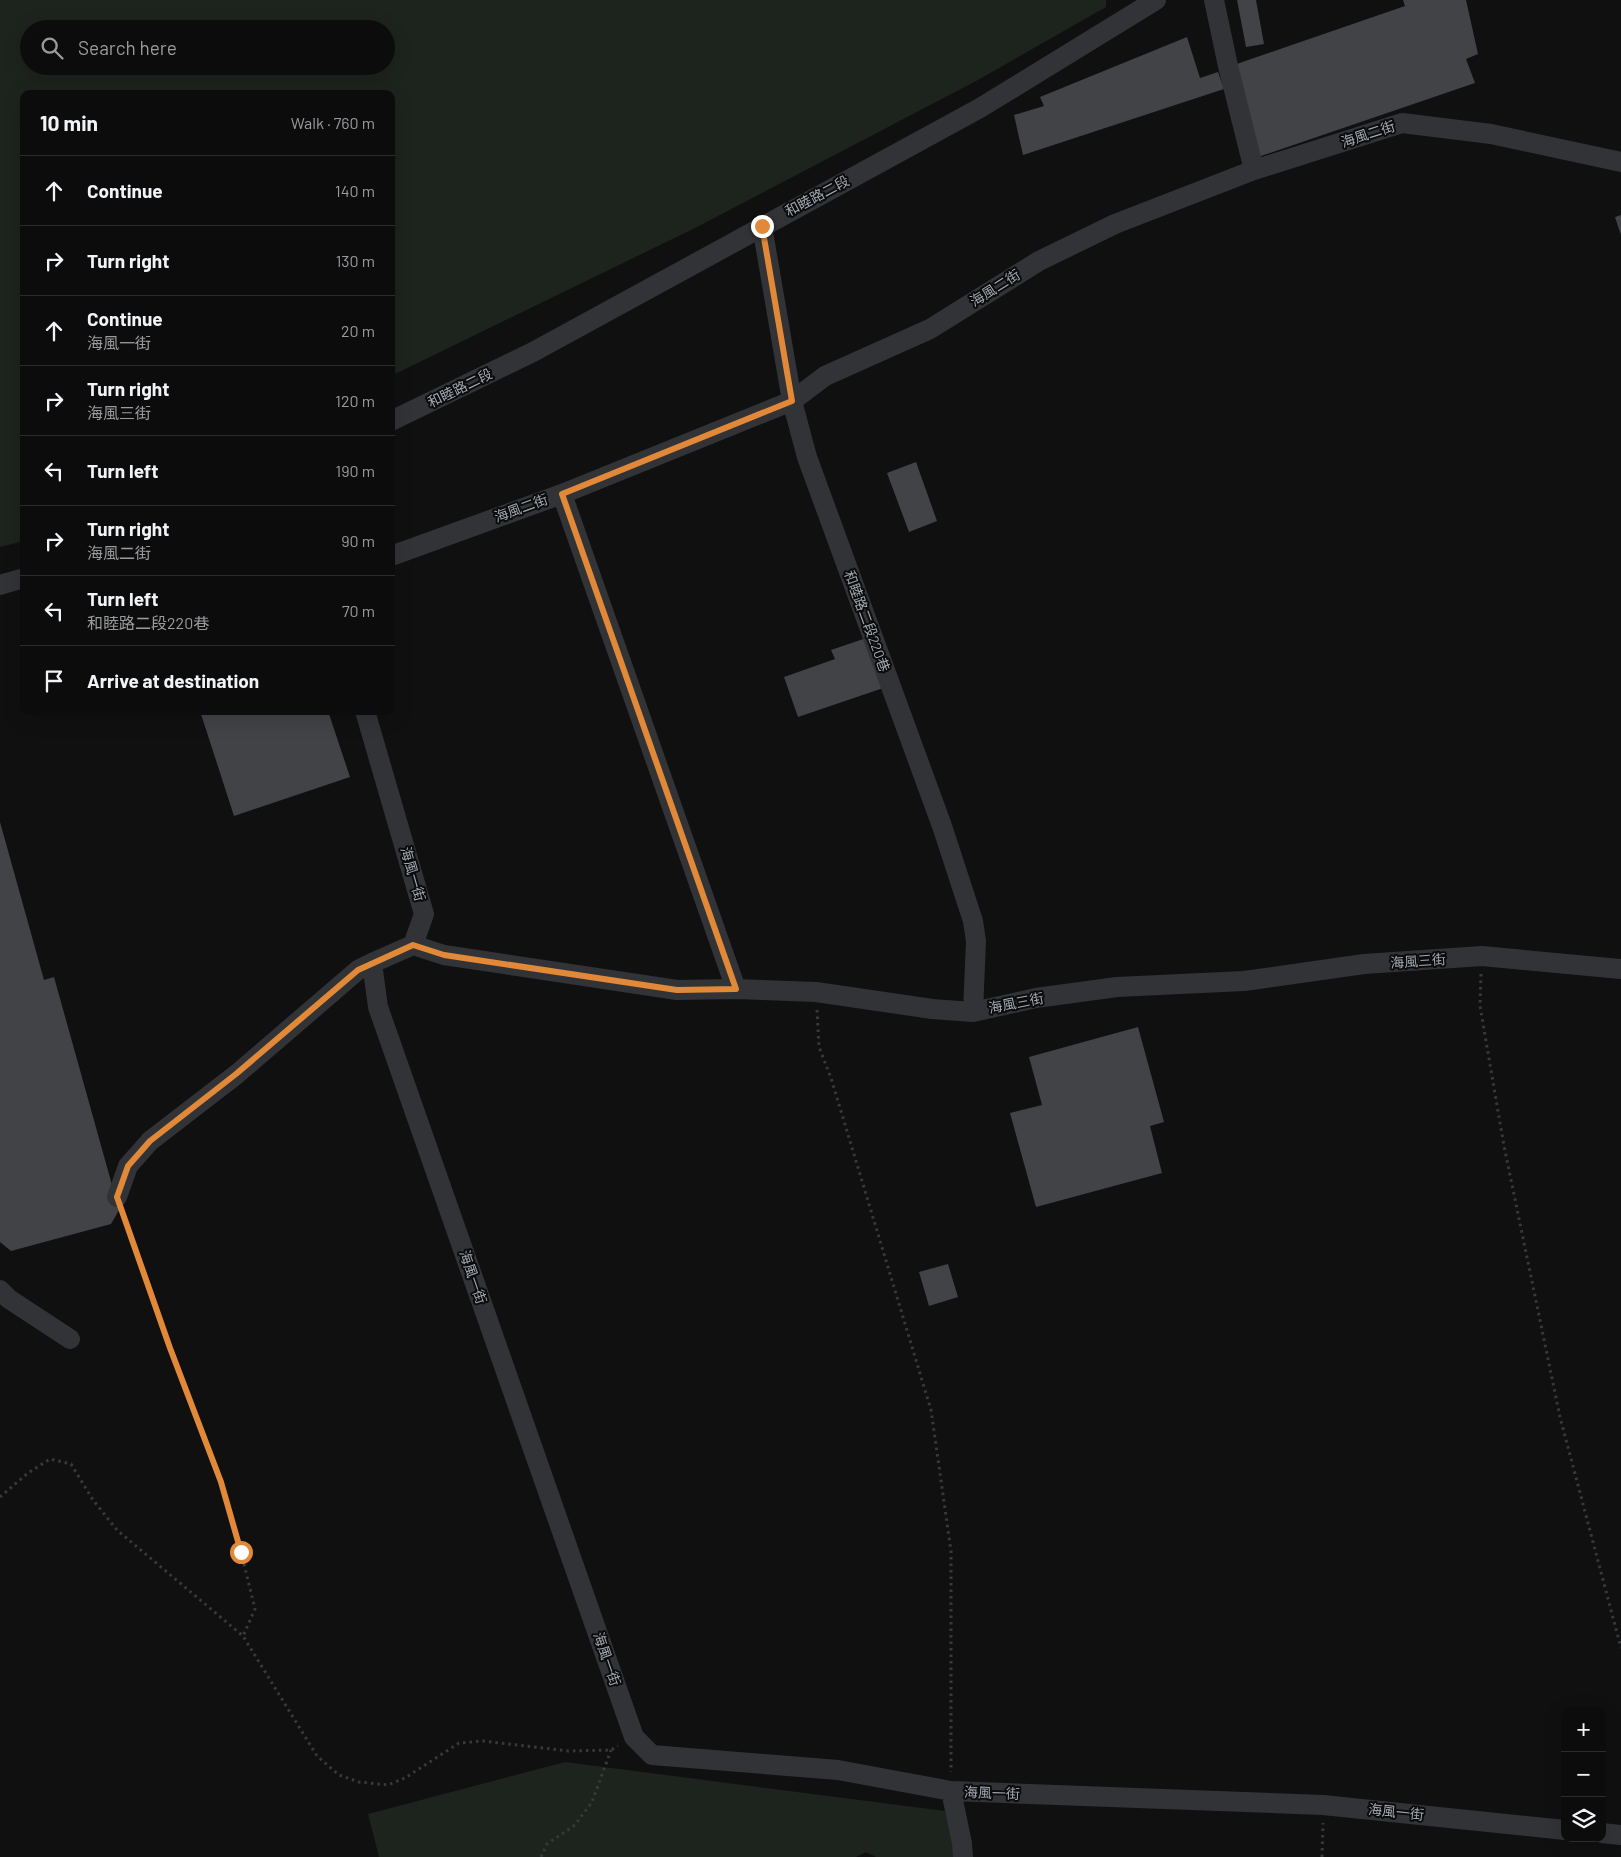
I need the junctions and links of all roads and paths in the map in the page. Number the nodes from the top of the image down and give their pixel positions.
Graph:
1 (1156, 0) edge
2 (1214, 0) edge
3 (1621, 162) edge
4 (1254, 170) junction
5 (762, 226) junction
6 (792, 401) junction
7 (395, 420) edge
8 (562, 494) junction
9 (395, 555) edge
10 (20, 579) edge
11 (0, 585) edge
12 (366, 715) edge
13 (413, 945) junction
14 (1482, 956) junction
15 (372, 963) junction
16 (1621, 969) edge
17 (736, 989) junction
18 (816, 992) junction
19 (974, 1012) junction
20 (117, 1197) joint
21 (0, 1290) edge
22 (70, 1339) dead end
23 (0, 1497) edge
24 (243, 1636) junction
25 (1621, 1648) edge
26 (634, 1737) junction
27 (611, 1750) junction
28 (951, 1791) junction
29 (1323, 1805) junction
30 (1561, 1830) edge
31 (1606, 1833) edge
32 (1621, 1835) edge
33 (541, 1857) edge
34 (962, 1857) edge
35 (1322, 1857) edge

1 - 5 street, 和睦路二段
2 - 4 street
3 - 4 street, 海風二街
4 - 6 street, 海風二街
5 - 6 street, 和睦路二段220巷
5 - 7 street, 和睦路二段
6 - 8 street, 海風二街
6 - 19 street, 和睦路二段220巷
8 - 9 street, 海風二街
8 - 17 street
10 - 11 street
12 - 13 street, 海風一街
13 - 15 street
13 - 17 street, 海風三街
14 - 16 street, 海風三街
14 - 19 street, 海風三街
14 - 25 path
15 - 20 street
15 - 26 street, 海風一街
17 - 18 street, 海風三街
18 - 19 street, 海風三街
18 - 28 path
20 - 24 path
21 - 22 street
23 - 24 path
24 - 27 path
26 - 27 path
26 - 28 street, 海風一街
27 - 33 path
28 - 29 street, 海風一街
28 - 34 street
29 - 30 street, 海風一街
29 - 35 path
31 - 32 street

